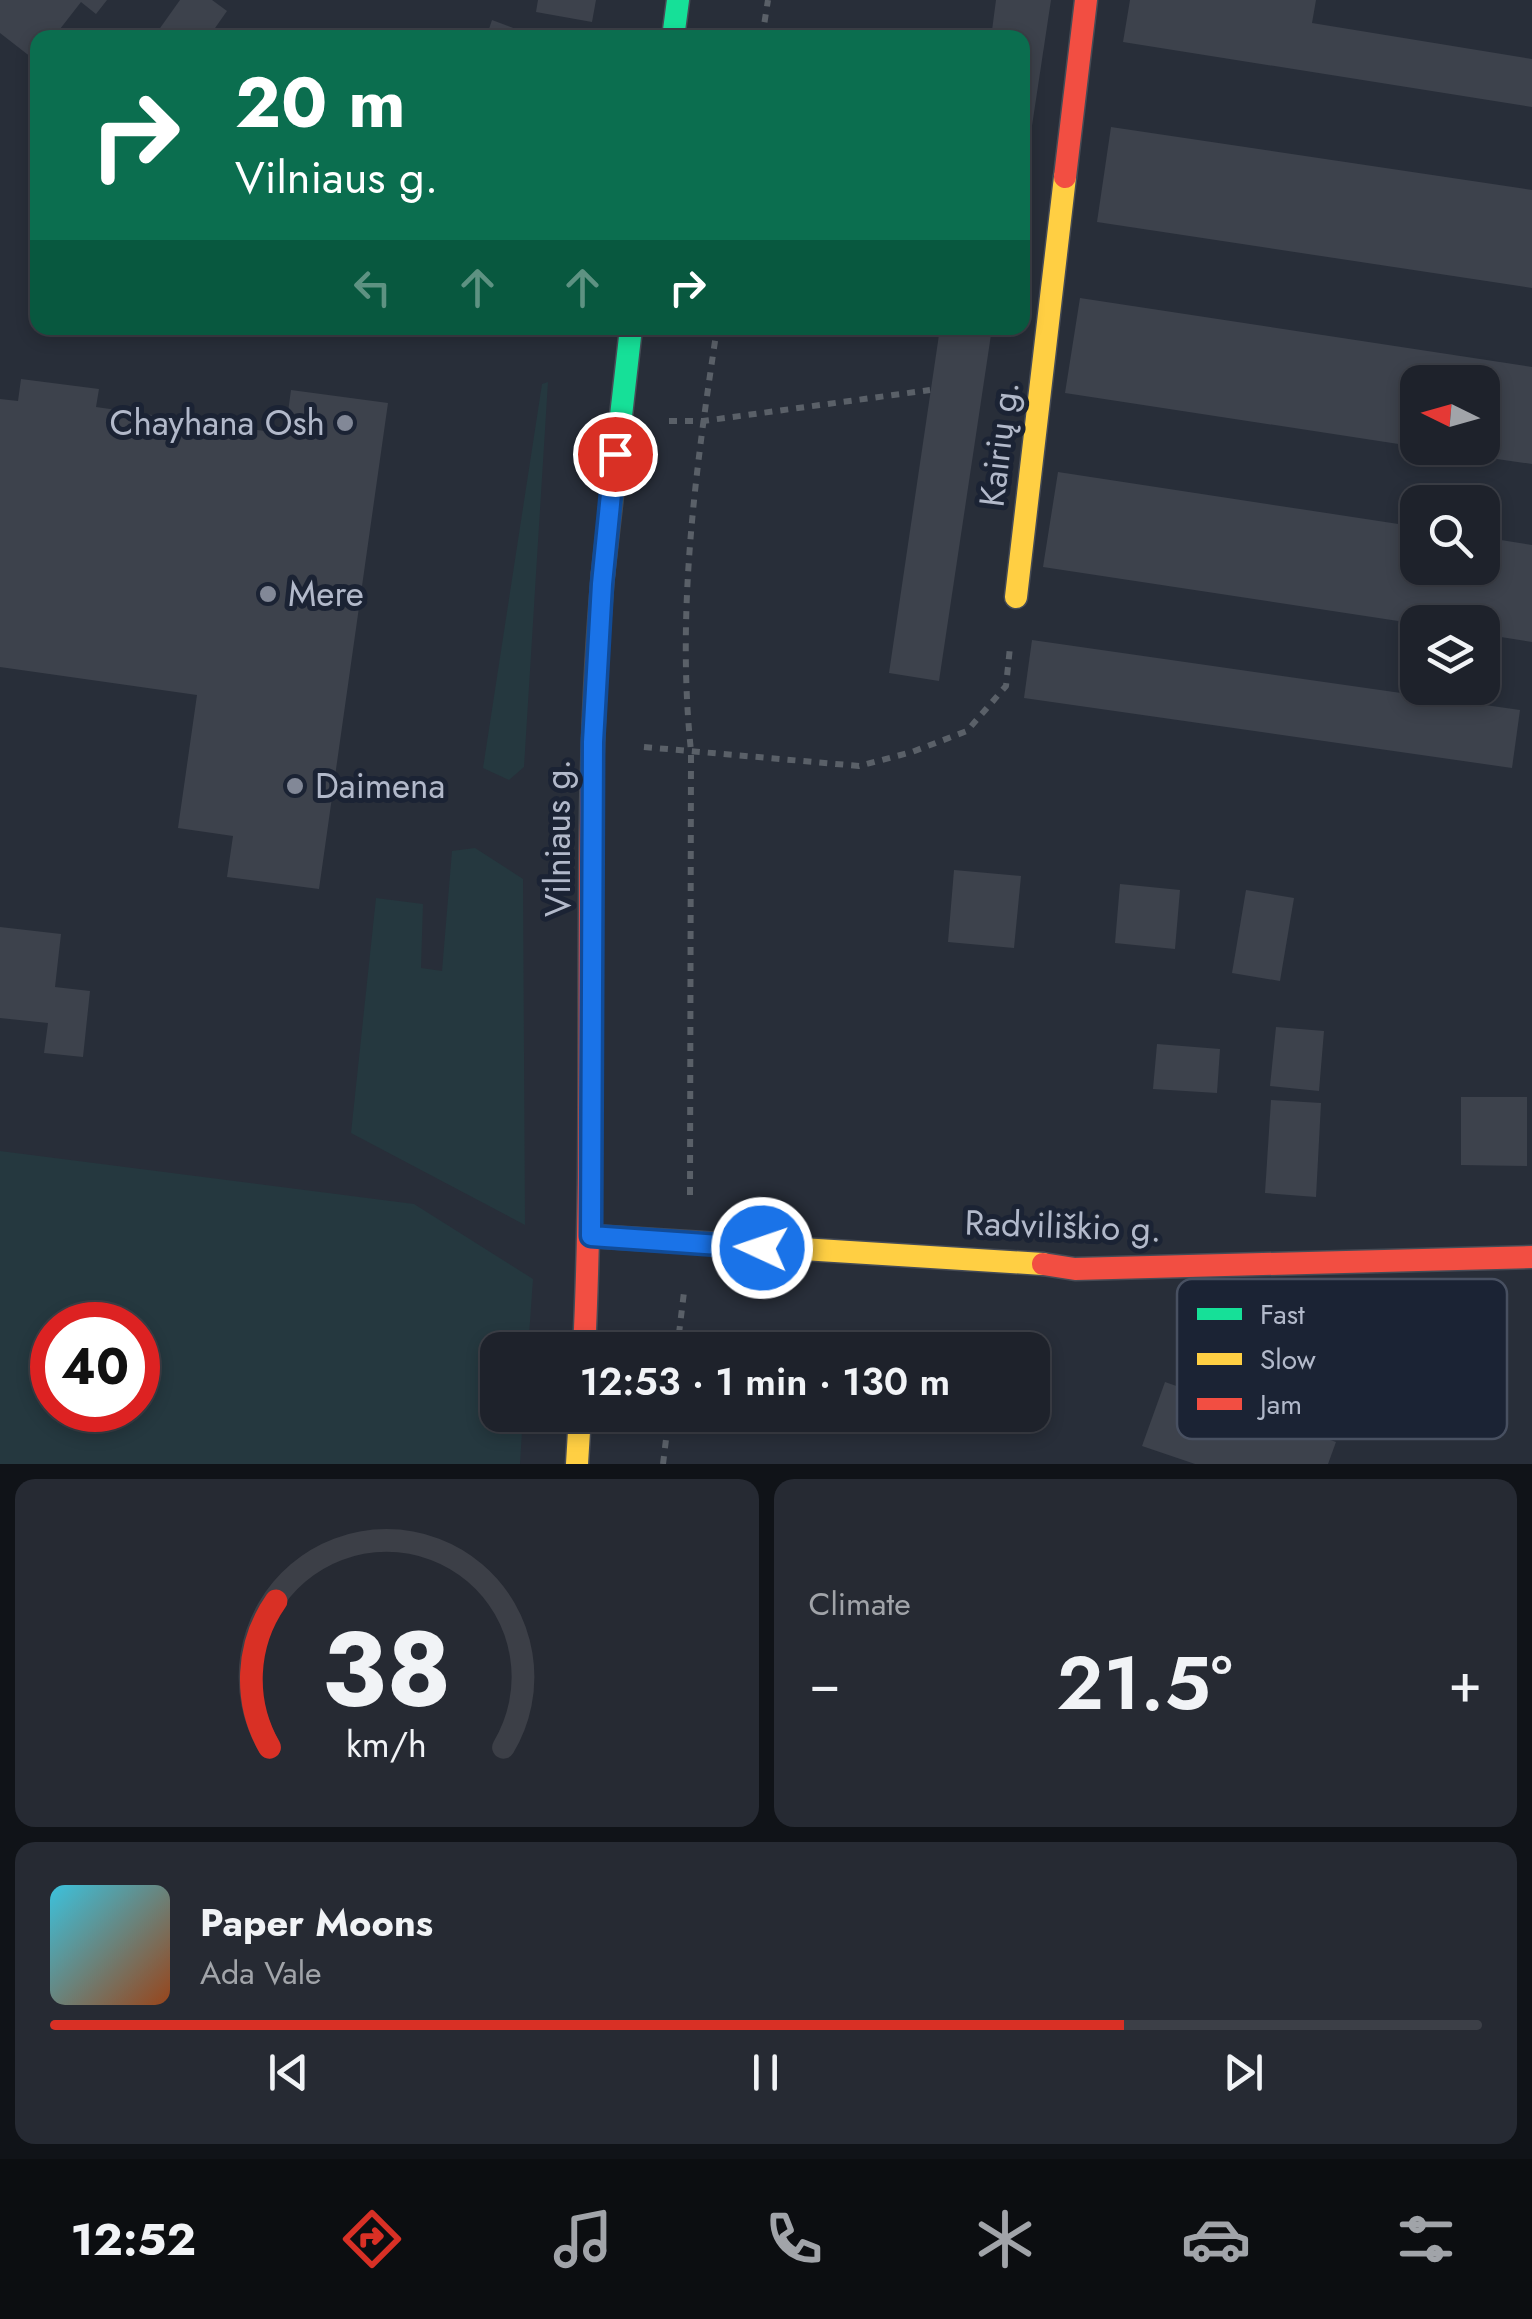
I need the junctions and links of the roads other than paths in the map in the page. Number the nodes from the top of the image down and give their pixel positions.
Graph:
1 (678, 0) edge
2 (1086, 0) edge
3 (674, 30) edge
4 (630, 335) edge
5 (1016, 597) road end
6 (591, 1236) junction
7 (1532, 1257) edge
8 (585, 1332) edge
9 (579, 1432) edge
10 (577, 1464) edge

1 - 3 main road
2 - 5 main road, Kairių g.
4 - 6 main road, Vilniaus g.
6 - 7 main road, Radviliškio g.
6 - 8 main road, Vilniaus g.
9 - 10 main road

